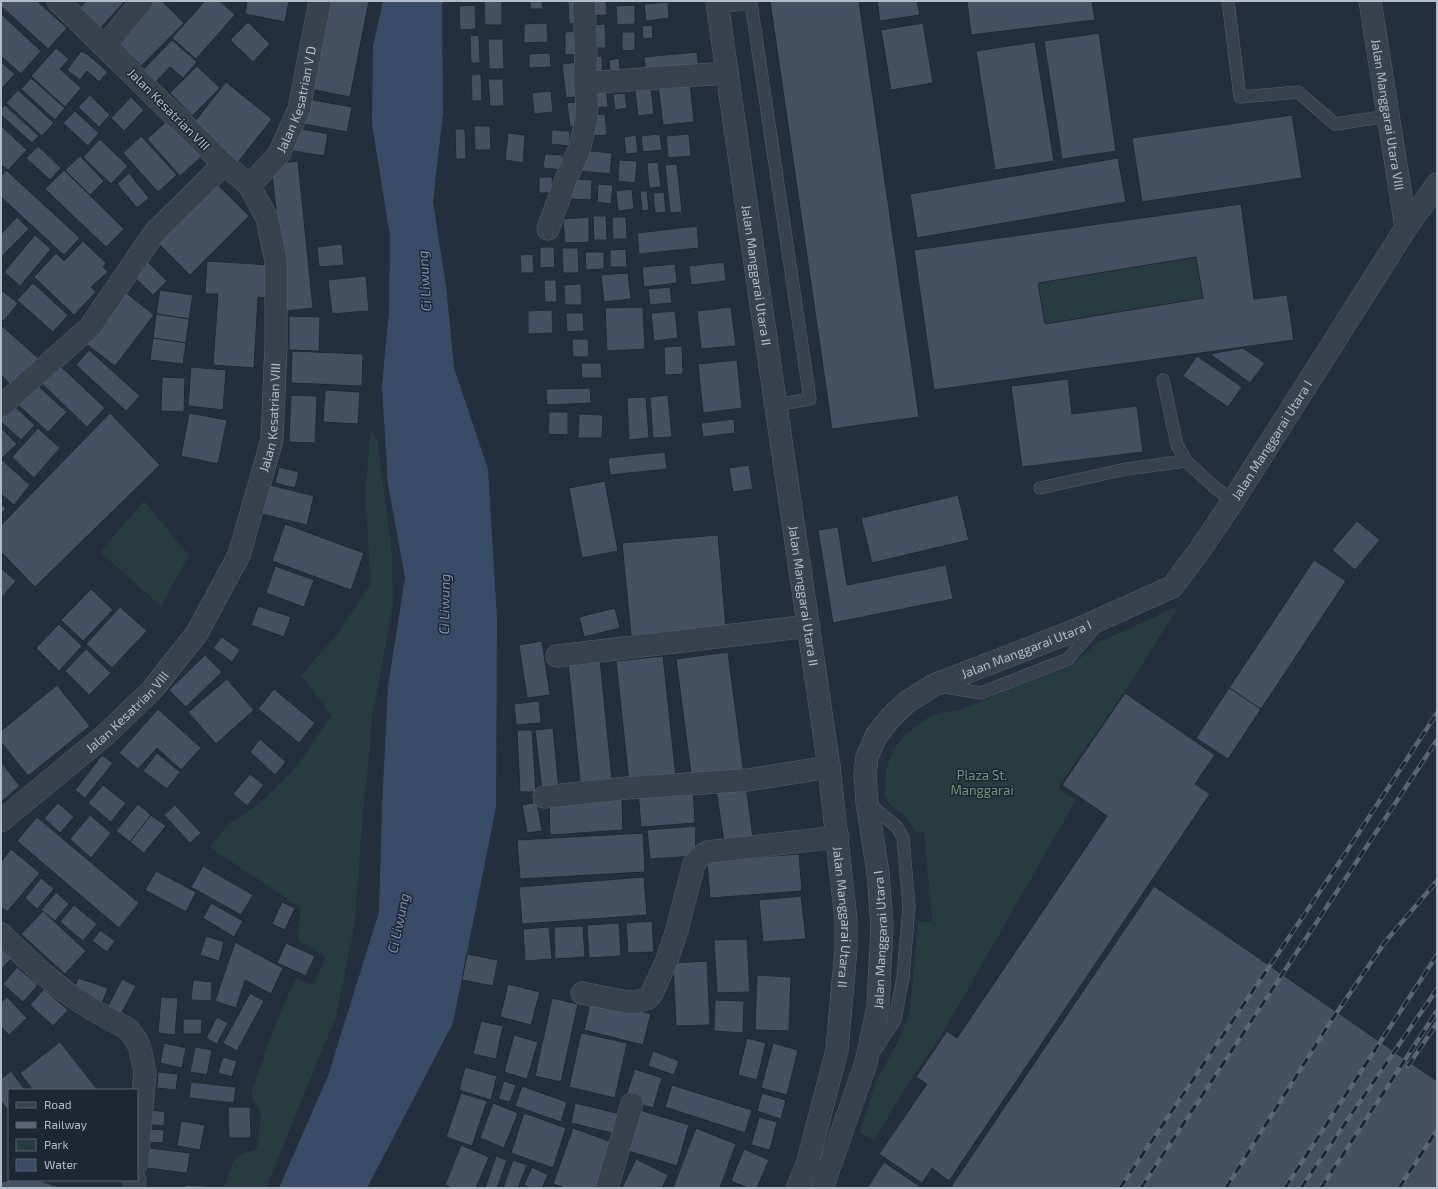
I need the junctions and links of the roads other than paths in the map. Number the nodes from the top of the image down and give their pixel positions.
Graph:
1 (58, 1) edge
2 (142, 1) edge
3 (320, 1) edge
4 (584, 1) edge
5 (1228, 1) edge
6 (1370, 1) edge
7 (718, 4) edge
8 (105, 46) junction
9 (727, 72) junction
10 (585, 83) junction
11 (1389, 116) junction
12 (224, 164) junction
13 (1437, 184) edge
14 (249, 185) junction
15 (1406, 228) junction
16 (548, 229) dead end
17 (1163, 380) dead end
18 (776, 405) junction
19 (1, 406) edge
20 (1186, 461) junction
21 (1040, 488) dead end
22 (1233, 501) junction
23 (809, 626) junction
24 (557, 656) dead end
25 (829, 767) junction
26 (544, 797) dead end
27 (867, 802) junction
28 (1, 821) edge
29 (838, 837) junction
30 (1, 934) edge
31 (582, 993) dead end
32 (866, 1063) junction
33 (632, 1104) dead end
34 (138, 1152) edge
35 (607, 1188) edge
36 (797, 1188) edge
37 (822, 1188) edge

1 - 8 street, Jalan Kesatrian VIII
2 - 8 street
3 - 14 street, Jalan Kesatrian V D
4 - 10 street
5 - 11 lane
6 - 11 street, Jalan Manggarai Utara VIII
7 - 9 street, Jalan Manggarai Utara II
7 - 18 lane
8 - 12 street, Jalan Kesatrian VIII
9 - 10 street
9 - 18 street, Jalan Manggarai Utara II
10 - 16 street
11 - 15 street, Jalan Manggarai Utara VIII
12 - 14 street, Jalan Kesatrian VIII
12 - 19 street
13 - 15 street, Jalan Manggarai Utara I
14 - 28 street, Jalan Kesatrian VIII
15 - 22 street, Jalan Manggarai Utara I
17 - 20 lane
18 - 23 street, Jalan Manggarai Utara II
20 - 21 lane
20 - 22 lane
22 - 27 street, Jalan Manggarai Utara I
23 - 24 street
23 - 25 street, Jalan Manggarai Utara II
25 - 26 street
25 - 29 street, Jalan Manggarai Utara II
27 - 32 street, Jalan Manggarai Utara I
27 - 32 lane
29 - 31 street
29 - 36 street, Jalan Manggarai Utara II
30 - 34 street
32 - 37 street, Jalan Manggarai Utara I
33 - 35 street

